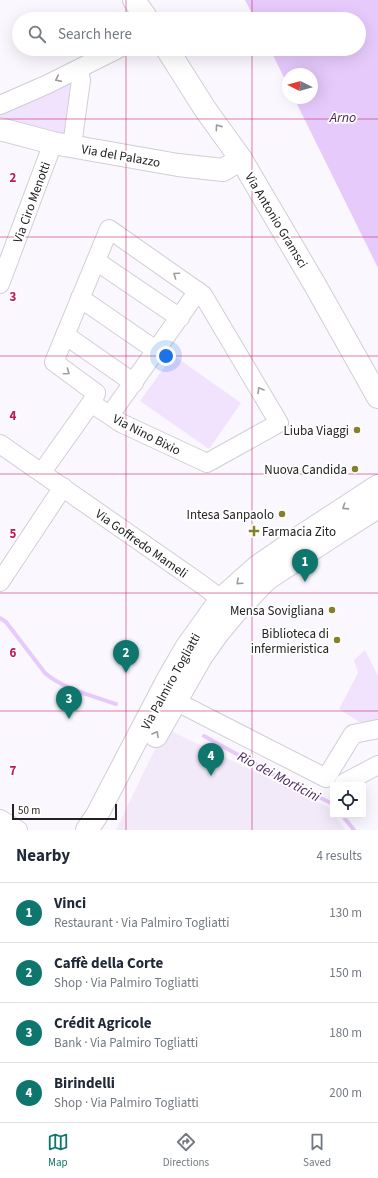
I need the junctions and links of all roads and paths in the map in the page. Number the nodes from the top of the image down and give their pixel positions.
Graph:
1 (134, 0) edge
2 (142, 12) edge
3 (104, 56) edge
4 (171, 56) edge
5 (78, 69) junction
6 (0, 105) edge
7 (0, 129) edge
8 (62, 144) junction
9 (240, 159) junction
10 (96, 261) junction
11 (0, 284) edge
12 (198, 291) junction
13 (80, 298) junction
14 (180, 318) junction
15 (65, 335) junction
16 (157, 351) junction
17 (134, 383) junction
18 (378, 397) edge
19 (91, 403) junction
20 (110, 415) junction
21 (0, 444) edge
22 (42, 472) junction
23 (378, 486) edge
24 (63, 487) junction
25 (378, 507) edge
26 (0, 582) edge
27 (221, 599) junction
28 (175, 701) junction
29 (378, 729) edge
30 (378, 765) edge
31 (346, 782) edge
32 (0, 819) edge
33 (18, 830) edge
34 (88, 830) edge
35 (105, 830) edge

1 - 2 main road
3 - 5 street
9 -> 4 main road, Via Antonio Gramsci
5 -> 6 street
5 - 8 street, Via Ciro Menotti
7 - 8 main road, Via del Palazzo
8 - 9 main road, Via del Palazzo
8 - 11 street, Via Ciro Menotti
9 - 18 main road, Via Antonio Gramsci
12 -> 10 street
10 - 13 street
10 - 14 street
12 - 14 street
20 -> 12 street, Via Nino Bixio
13 - 15 street
13 - 16 street
14 - 16 street
15 - 17 street
15 -> 19 street
16 - 17 street
17 - 20 street
19 - 20 street, Via Nino Bixio
19 - 22 street
21 - 22 street, Via Goffredo Mameli
22 - 24 street, Via Goffredo Mameli
23 -> 27 main road, Via Palmiro Togliatti
24 - 26 street
24 - 27 street, Via Goffredo Mameli
25 - 28 main road, Via Palmiro Togliatti
27 - 34 main road, Via Palmiro Togliatti
28 - 29 street
35 -> 28 main road, Via Palmiro Togliatti
30 - 31 street
32 - 33 street

